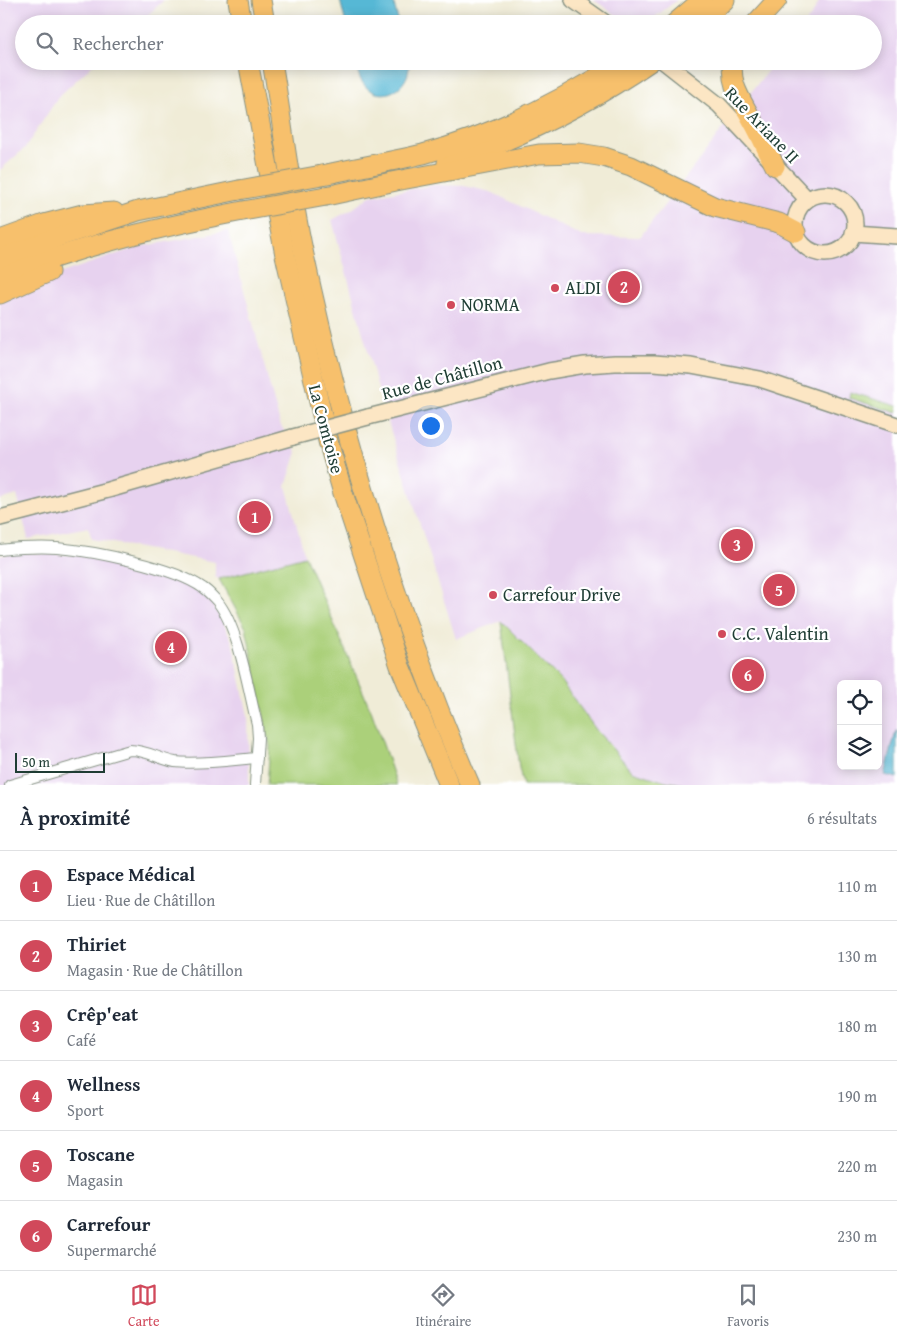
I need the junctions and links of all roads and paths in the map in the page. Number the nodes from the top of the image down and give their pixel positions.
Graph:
1 (238, 0) edge
2 (261, 0) edge
3 (573, 0) edge
4 (702, 0) edge
5 (725, 0) edge
6 (777, 0) edge
7 (240, 15) edge
8 (264, 15) edge
9 (595, 15) edge
10 (684, 15) edge
11 (708, 15) edge
12 (763, 15) edge
13 (250, 70) edge
14 (273, 70) edge
15 (608, 70) edge
16 (638, 70) edge
17 (674, 70) edge
18 (732, 70) edge
19 (775, 166) junction
20 (396, 181) junction
21 (807, 199) junction
22 (138, 211) junction
23 (207, 218) junction
24 (796, 232) junction
25 (853, 233) junction
26 (897, 236) edge
27 (0, 240) edge
28 (0, 259) edge
29 (0, 278) edge
30 (0, 294) edge
31 (897, 425) edge
32 (0, 518) edge
33 (0, 550) edge
34 (257, 758) junction
35 (10, 785) edge
36 (255, 785) edge
37 (448, 785) edge
38 (470, 785) edge

1 - 7 highway
2 - 8 highway
3 - 9 street
4 - 10 highway
5 - 11 highway
6 - 12 highway
13 - 37 highway, La Comtoise
14 - 38 highway, La Comtoise
15 - 22 highway, bridge
16 - 20 highway
17 - 19 street, Rue Ariane II
18 - 19 highway
19 - 21 street, Rue Ariane II
20 - 23 highway, bridge
20 - 24 highway
21 - 24 street
21 - 25 street
22 - 27 highway
22 - 28 highway
23 - 29 highway
23 - 30 highway
24 - 25 street
25 - 26 street
31 - 32 street, Rue de Châtillon, bridge
33 - 34 street
34 - 35 street
34 - 36 street

